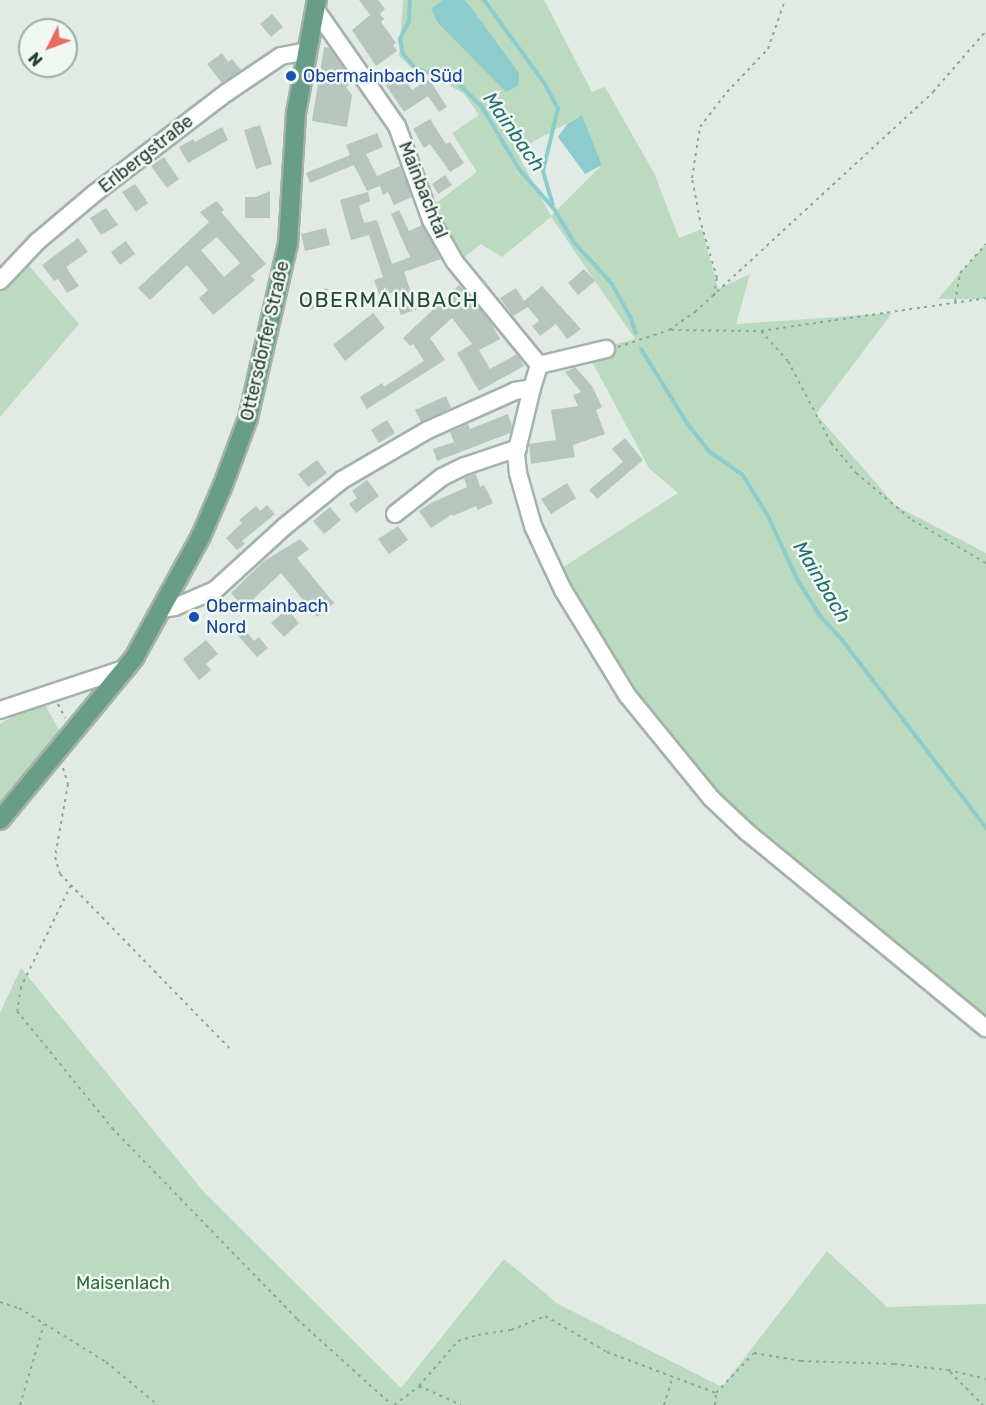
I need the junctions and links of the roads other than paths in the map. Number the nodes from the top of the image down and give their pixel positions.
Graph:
1 (316, 5) edge
2 (307, 51) junction
3 (0, 281) edge
4 (606, 349) road end
5 (539, 365) junction
6 (532, 388) junction
7 (518, 448) junction
8 (395, 514) dead end
9 (161, 609) junction
10 (130, 663) junction
11 (0, 710) edge
12 (0, 820) edge
13 (986, 1028) edge

1 - 2 main road, Ottersdorfer Straße
1 - 5 street, Mainbachtal
2 - 3 street, Erlbergstraße
2 - 9 main road, Ottersdorfer Straße
4 - 5 street
5 - 6 street
6 - 7 street
6 - 9 street
7 - 8 street
7 - 13 street
9 - 10 main road, Ottersdorfer Straße
10 - 11 street
10 - 12 main road, Ottersdorfer Straße

